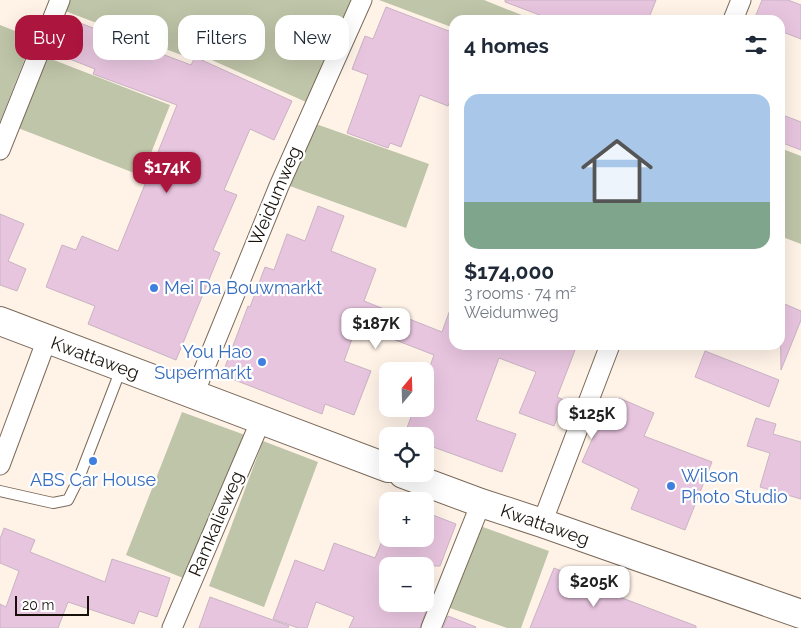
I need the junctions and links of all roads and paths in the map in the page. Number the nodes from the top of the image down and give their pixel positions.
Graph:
1 (60, 0) edge
2 (362, 0) edge
3 (741, 0) edge
4 (735, 15) edge
5 (0, 150) edge
6 (0, 321) edge
7 (47, 339) junction
8 (608, 350) edge
9 (121, 367) junction
10 (194, 394) junction
11 (261, 420) junction
12 (0, 465) edge
13 (379, 465) edge
14 (425, 482) edge
15 (0, 491) edge
16 (481, 503) junction
17 (542, 523) junction
18 (801, 614) edge
19 (172, 628) edge
20 (431, 628) edge

1 - 5 street
2 - 10 street, Weidumweg
3 - 4 street
6 - 7 main road, Kwattaweg
7 - 9 main road, Kwattaweg
7 - 12 street
8 - 17 street
9 - 10 main road, Kwattaweg
9 - 15 lane
10 - 11 main road, Kwattaweg
11 - 13 main road, Kwattaweg
11 - 19 street, Ramkalieweg
14 - 16 main road, Kwattaweg
16 - 17 main road, Kwattaweg
16 - 20 street
17 - 18 main road, Kwattaweg

